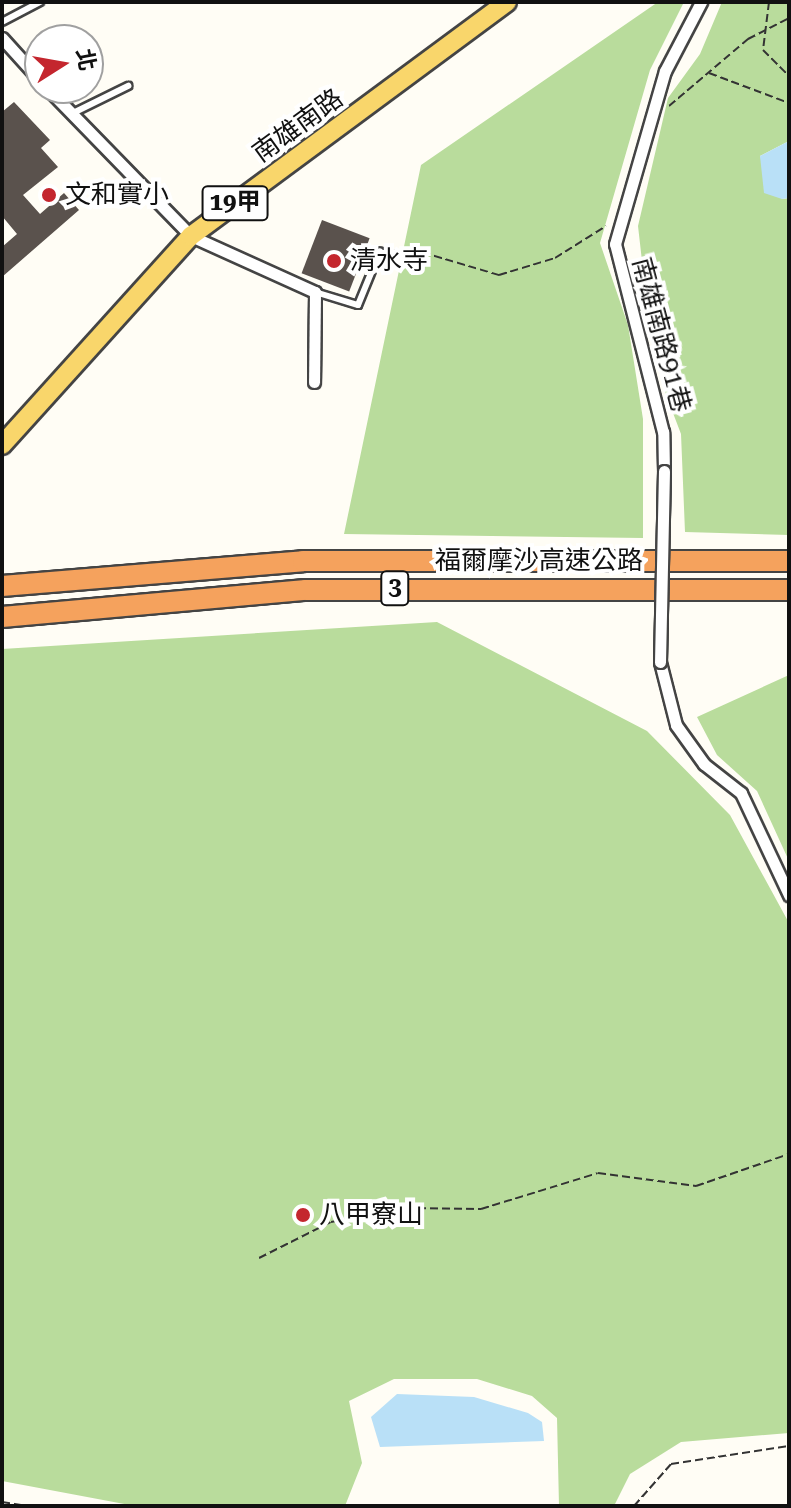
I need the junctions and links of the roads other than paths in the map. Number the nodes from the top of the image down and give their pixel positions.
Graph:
1 (40, 2) edge
2 (507, 2) edge
3 (701, 2) edge
4 (2, 22) edge
5 (2, 38) edge
6 (24, 62) edge
7 (128, 86) dead end
8 (62, 104) edge
9 (71, 114) junction
10 (191, 236) junction
11 (380, 251) road end
12 (315, 292) junction
13 (314, 382) dead end
14 (3, 442) edge
15 (789, 561) edge
16 (2, 586) edge
17 (789, 590) edge
18 (2, 617) edge
19 (789, 895) edge

1 - 4 lane
2 - 10 main road, 南雄南路 / 19甲
3 - 19 street, 南雄南路91巷, bridge
5 - 6 street
7 - 9 lane
8 - 9 street
9 - 10 street
10 - 12 street
10 - 14 main road, 南雄南路 / 19甲
11 - 12 lane
12 - 13 street
15 - 16 highway, 福爾摩沙高速公路 / 3
17 - 18 highway, 福爾摩沙高速公路 / 3

